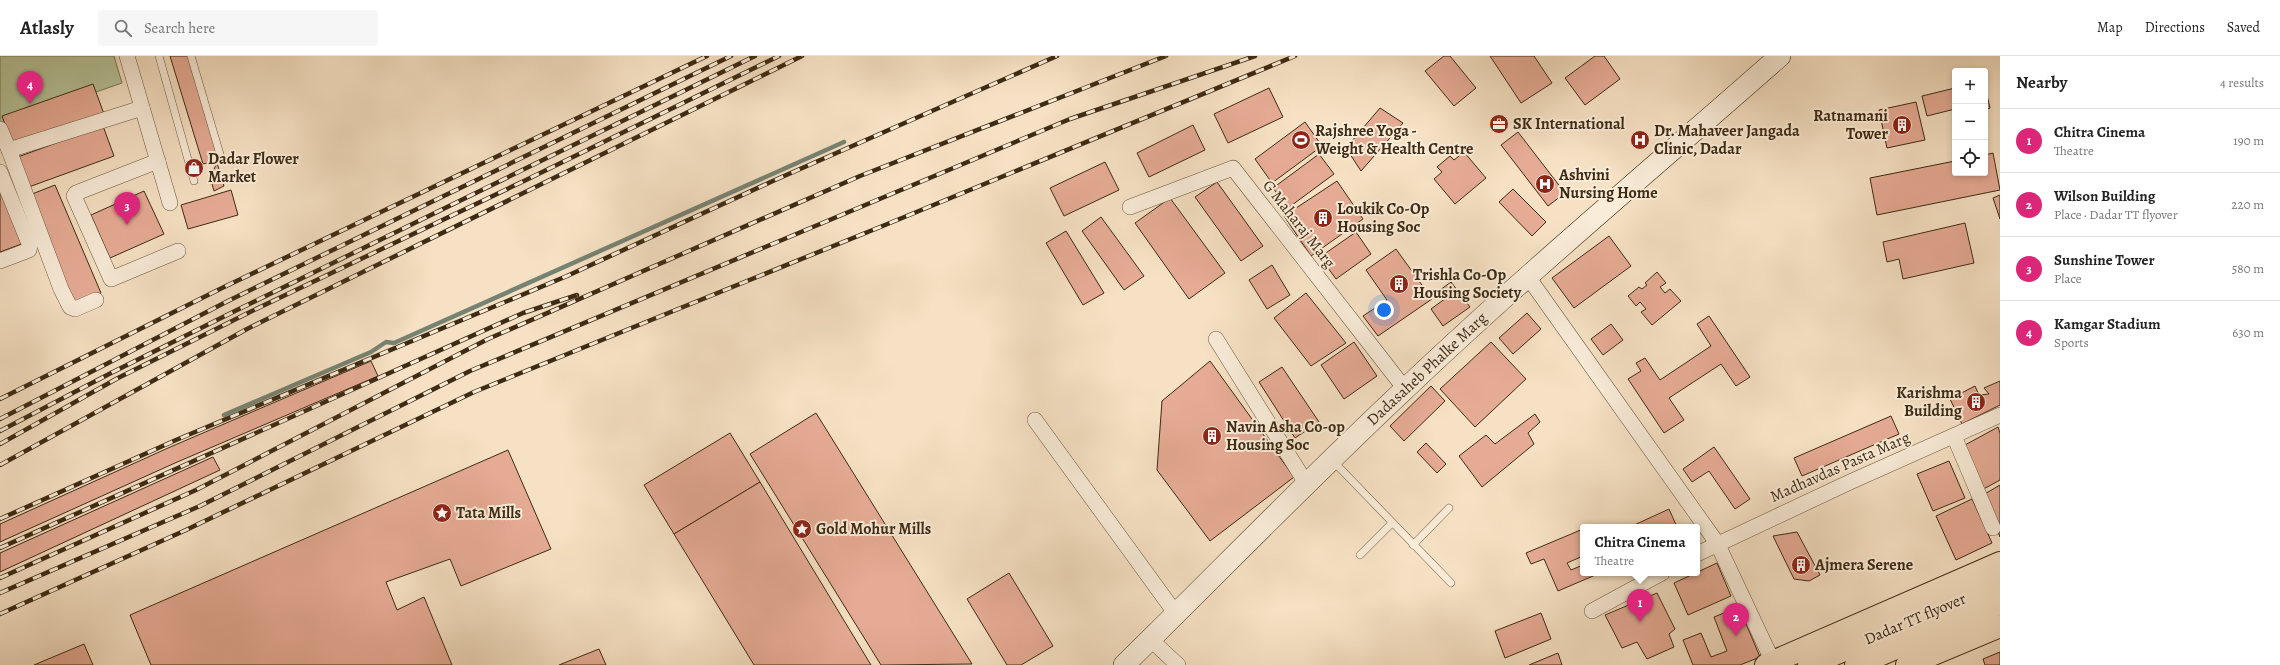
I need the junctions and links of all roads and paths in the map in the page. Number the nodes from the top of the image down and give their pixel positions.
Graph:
1 (127, 56) edge
2 (159, 56) edge
3 (191, 56) edge
4 (1780, 56) edge
5 (142, 108) junction
6 (0, 129) edge
7 (9, 150) junction
8 (158, 161) junction
9 (222, 161) dead end
10 (0, 172) edge
11 (194, 181) dead end
12 (170, 203) dead end
13 (1130, 207) dead end
14 (178, 251) dead end
15 (0, 261) edge
16 (1528, 277) junction
17 (96, 300) dead end
18 (1216, 339) dead end
19 (1405, 389) junction
20 (1035, 420) dead end
21 (1999, 420) edge
22 (1954, 436) junction
23 (1331, 460) junction
24 (1306, 483) junction
25 (1449, 508) dead end
26 (1392, 523) junction
27 (1993, 528) dead end
28 (1717, 544) junction
29 (1413, 545) junction
30 (1700, 552) edge
31 (1360, 555) dead end
32 (2000, 563) edge
33 (1656, 576) edge
34 (1451, 583) dead end
35 (2000, 583) edge
36 (2000, 603) edge
37 (1592, 611) dead end
38 (1176, 614) junction
39 (2000, 626) edge
40 (1150, 639) junction
41 (1916, 663) edge
42 (1769, 664) edge
43 (1124, 665) edge
44 (1178, 665) edge
45 (1809, 665) edge
46 (1856, 665) edge

1 - 5 street
2 - 11 lane
3 - 9 lane
4 - 16 street, Dadasaheb Phalke Marg
5 - 7 street
5 - 8 street
6 - 7 street
7 - 17 street
8 - 12 street
8 - 14 street
10 - 15 street
13 - 19 street, G Maharaj Marg
16 - 19 street, Dadasaheb Phalke Marg
16 - 28 street
18 - 24 street
19 - 23 street, Dadasaheb Phalke Marg
20 - 38 street
21 - 22 street, Madhavdas Pasta Marg
22 - 27 street
22 - 28 street, Madhavdas Pasta Marg
23 - 24 street, Dadasaheb Phalke Marg
23 - 26 lane
24 - 38 street, Dadasaheb Phalke Marg
25 - 29 lane
26 - 29 lane
26 - 31 lane
28 - 30 street, Madhavdas Pasta Marg
28 - 42 street
29 - 34 lane
32 - 42 highway
33 - 37 street
35 - 45 highway, Dadar TT flyover
36 - 46 highway, Dadar TT flyover
38 - 40 street, Dadasaheb Phalke Marg
39 - 41 highway
40 - 43 street, Dadasaheb Phalke Marg
40 - 44 street

